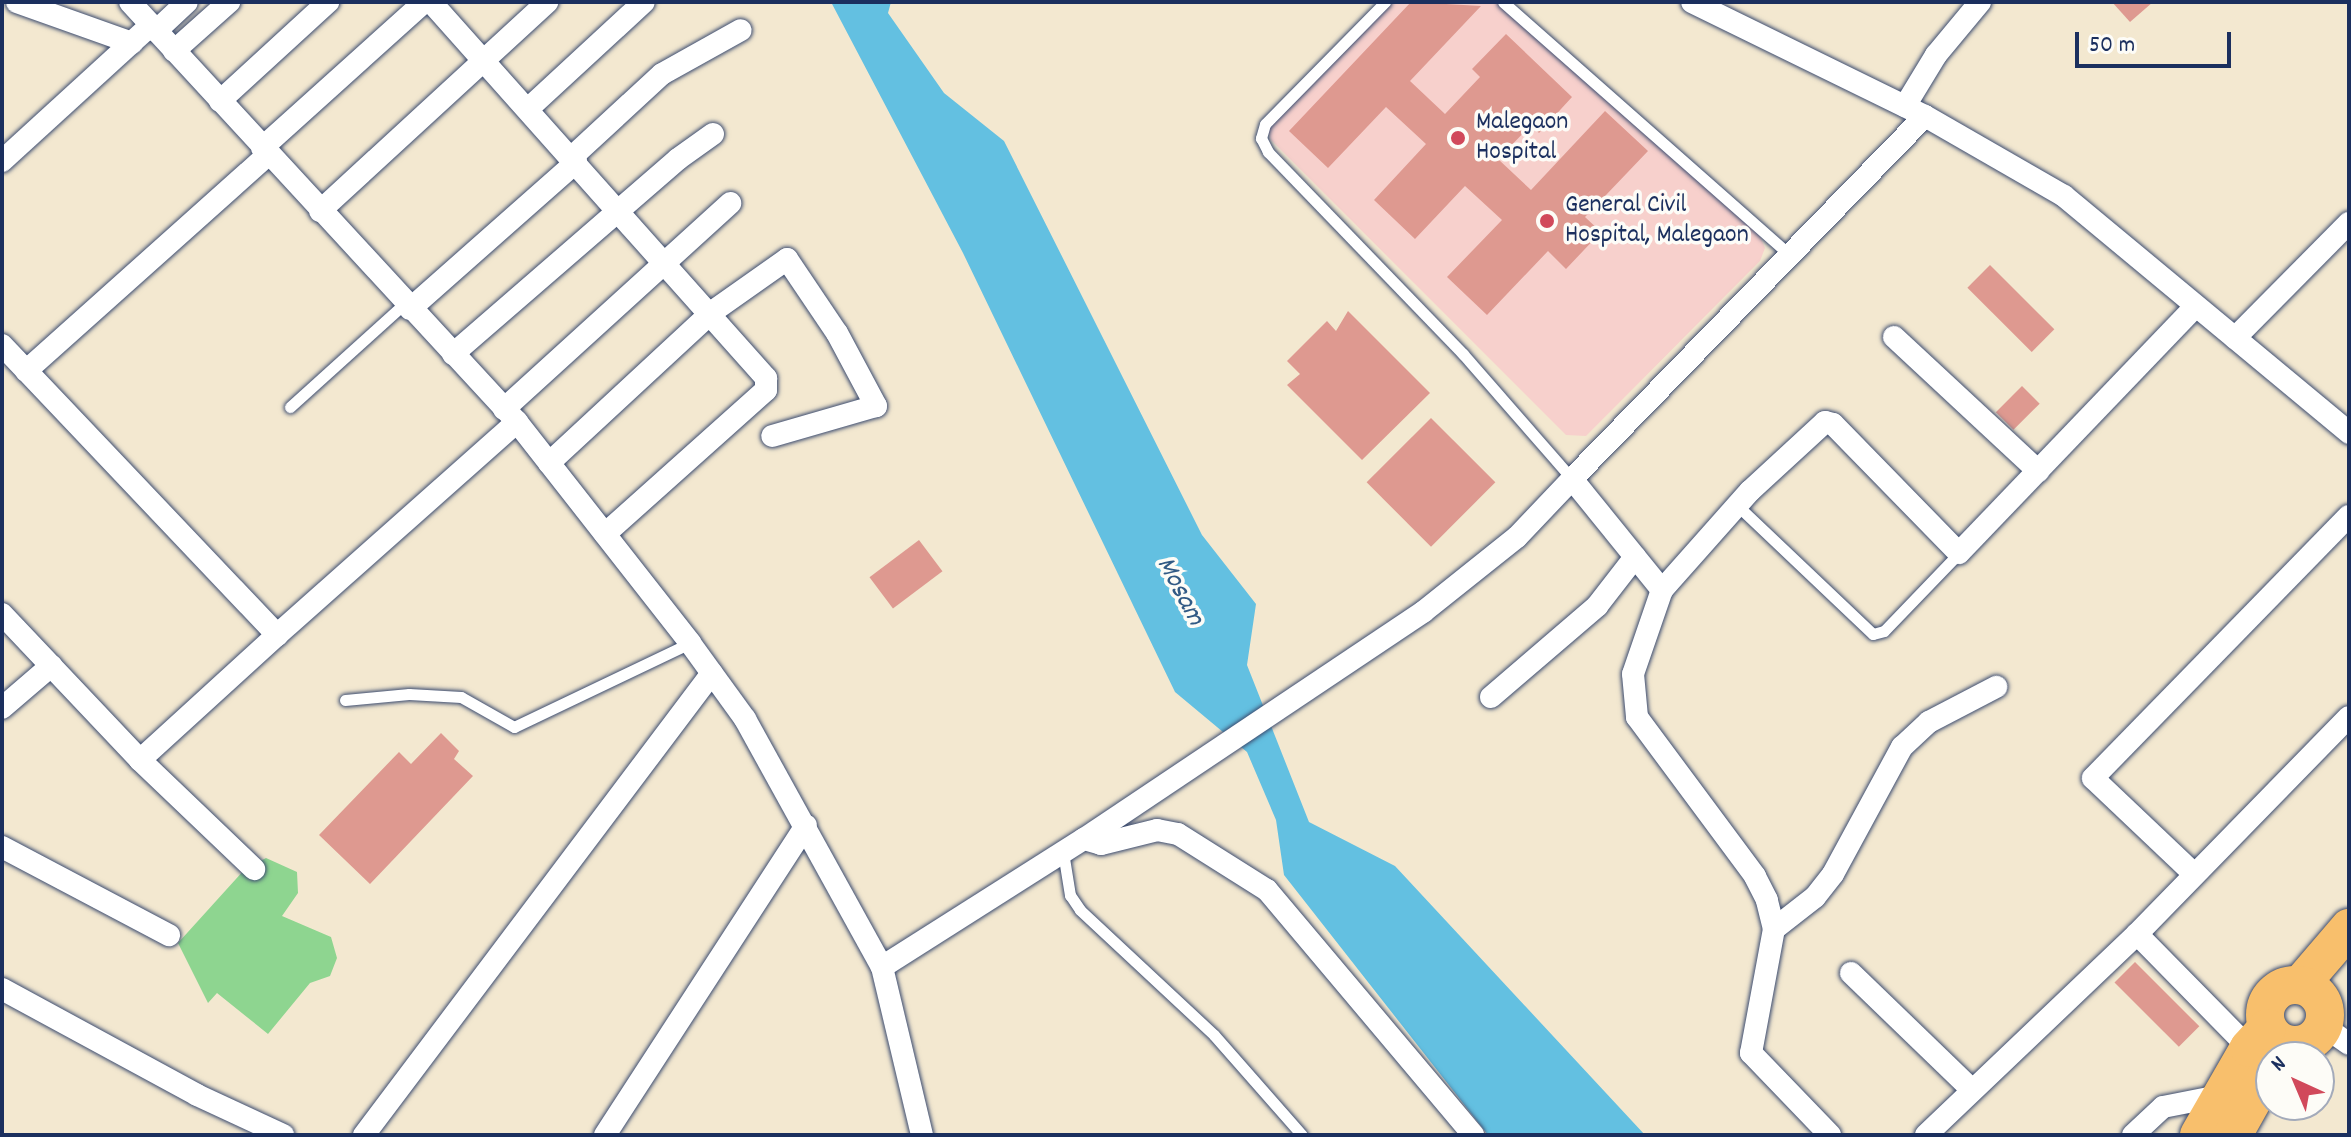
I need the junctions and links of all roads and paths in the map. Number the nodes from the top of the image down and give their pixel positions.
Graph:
1 (17, 2) edge
2 (130, 2) edge
3 (187, 2) edge
4 (229, 2) edge
5 (328, 2) edge
6 (547, 2) edge
7 (644, 2) edge
8 (1385, 2) edge
9 (1503, 2) edge
10 (1692, 2) edge
11 (1980, 2) edge
12 (437, 5) edge
13 (154, 28) junction
14 (741, 30) dead end
15 (132, 43) junction
16 (174, 51) junction
17 (483, 60) junction
18 (220, 101) junction
19 (529, 108) junction
20 (1915, 111) junction
21 (713, 134) dead end
22 (265, 151) junction
23 (574, 159) junction
24 (2, 161) edge
25 (730, 203) dead end
26 (619, 210) junction
27 (320, 211) junction
28 (2349, 223) edge
29 (1791, 256) junction
30 (664, 260) junction
31 (408, 306) junction
32 (2196, 306) junction
33 (712, 312) junction
34 (1894, 337) dead end
35 (2235, 338) junction
36 (2, 345) edge
37 (453, 354) junction
38 (26, 371) junction
39 (290, 407) dead end
40 (510, 416) junction
41 (2349, 433) edge
42 (772, 436) dead end
43 (549, 463) junction
44 (2038, 471) junction
45 (1572, 479) junction
46 (1740, 508) junction
47 (2349, 516) edge
48 (605, 534) junction
49 (1959, 553) junction
50 (1635, 557) junction
51 (1662, 590) junction
52 (2, 614) edge
53 (277, 635) junction
54 (690, 643) junction
55 (51, 666) junction
56 (712, 673) junction
57 (1996, 687) dead end
58 (1491, 697) dead end
59 (345, 700) dead end
60 (2, 708) edge
61 (2349, 717) edge
62 (140, 760) junction
63 (806, 826) junction
64 (1084, 839) junction
65 (2, 847) edge
66 (1063, 852) junction
67 (254, 869) dead end
68 (2194, 874) junction
69 (2349, 928) edge
70 (1774, 929) junction
71 (2137, 934) junction
72 (169, 935) dead end
73 (882, 967) junction
74 (1851, 973) dead end
75 (2, 989) edge
76 (2301, 1029) edge
77 (1972, 1090) junction
78 (2219, 1096) junction
79 (283, 1135) edge
80 (364, 1135) edge
81 (605, 1135) edge
82 (922, 1135) edge
83 (1302, 1135) edge
84 (1473, 1135) edge
85 (1830, 1135) edge
86 (1926, 1135) edge
87 (2133, 1135) edge
88 (2199, 1135) edge
89 (2233, 1135) edge

1 - 15 street
2 - 13 street
3 - 13 street
4 - 16 street
5 - 18 street
6 - 17 street
7 - 19 street
8 - 45 lane
9 - 29 lane
10 - 20 street
11 - 20 street
12 - 17 street
12 - 22 street
13 - 15 street
13 - 16 street
14 - 23 street
15 - 24 street
16 - 18 street
17 - 19 street
17 - 27 street
18 - 22 street
19 - 23 street
20 - 29 street
20 - 32 street
21 - 26 street
22 - 27 street
22 - 38 street
23 - 26 street
23 - 31 street
25 - 30 street
26 - 30 street
26 - 37 street
27 - 31 street
28 - 35 street
29 - 45 street
30 - 33 street
30 - 40 street
31 - 37 street
31 - 39 lane
32 - 35 street
32 - 44 street
33 - 42 street
33 - 43 street
33 - 48 street
34 - 44 street
35 - 41 street
36 - 38 street
37 - 40 street
38 - 53 street
40 - 43 street
40 - 53 street
43 - 48 street
44 - 49 street
45 - 50 street
45 - 64 street
46 - 49 lane
46 - 49 street
46 - 51 street
47 - 68 street
48 - 54 street
50 - 51 street
50 - 58 street
51 - 70 street
52 - 55 street
53 - 62 street
54 - 56 street
54 - 59 lane
55 - 60 street
55 - 62 street
56 - 63 street
56 - 80 street
57 - 70 street
61 - 68 street
62 - 67 street
63 - 73 street
63 - 81 street
64 - 66 street
64 - 84 street
65 - 72 street
66 - 73 street
66 - 83 lane
68 - 71 street
69 - 76 highway
70 - 85 street
71 - 76 street
71 - 77 street
73 - 82 street
74 - 77 street
75 - 79 street
76 - 78 highway
76 - 89 highway
77 - 86 street
78 - 87 street
78 - 88 highway

